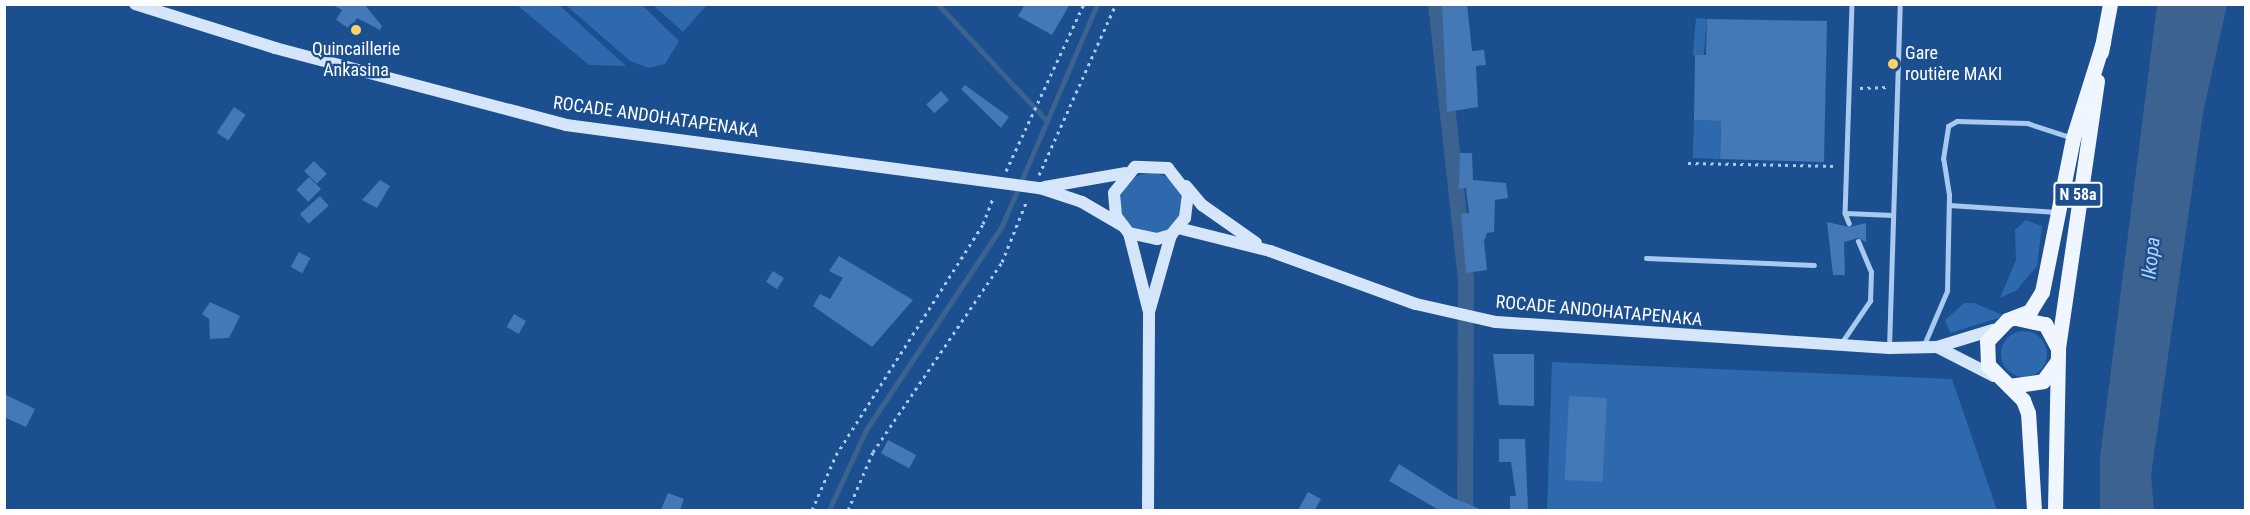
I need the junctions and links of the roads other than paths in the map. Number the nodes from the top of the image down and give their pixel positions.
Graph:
1 (135, 4) edge
2 (1852, 4) edge
3 (1900, 4) edge
4 (2110, 4) edge
5 (2103, 42) junction
6 (2073, 138) junction
7 (1126, 173) junction
8 (1184, 183) junction
9 (1035, 187) junction
10 (1949, 205) junction
11 (2059, 212) junction
12 (1845, 213) junction
13 (1893, 215) junction
14 (1849, 223) dead end
15 (1126, 230) junction
16 (1174, 231) junction
17 (1858, 242) dead end
18 (1270, 251) junction
19 (1646, 258) dead end
20 (1814, 265) dead end
21 (1149, 312) junction
22 (2007, 320) junction
23 (1993, 330) junction
24 (1839, 344) junction
25 (1930, 347) junction
26 (1889, 348) junction
27 (2058, 355) junction
28 (1995, 376) junction
29 (2009, 386) junction
30 (1148, 510) edge
31 (2034, 510) edge
32 (2055, 510) edge

1 - 9 main road, ROCADE ANDOHATAPENAKA
2 - 12 lane
3 - 13 lane
4 - 5 main road, N 58a
5 - 6 main road, N 58a
5 - 27 main road, N 58a
6 - 10 lane
6 - 11 main road, N 58a
7 - 8 main road
7 - 9 main road
7 - 15 main road
8 - 16 main road
8 - 18 main road
9 - 15 main road
10 - 11 lane
10 - 25 lane
11 - 22 main road, N 58a
12 - 13 lane
12 - 14 lane
13 - 26 lane
15 - 16 main road
15 - 21 main road
16 - 18 main road
16 - 21 main road
17 - 24 lane
18 - 24 main road, ROCADE ANDOHATAPENAKA
19 - 20 lane
21 - 30 main road
22 - 23 main road
22 - 27 main road
23 - 25 main road
23 - 28 main road
24 - 26 main road, ROCADE ANDOHATAPENAKA
25 - 26 main road, ROCADE ANDOHATAPENAKA
25 - 28 main road
27 - 29 main road
27 - 32 main road, N 58a
28 - 29 main road
29 - 31 main road

